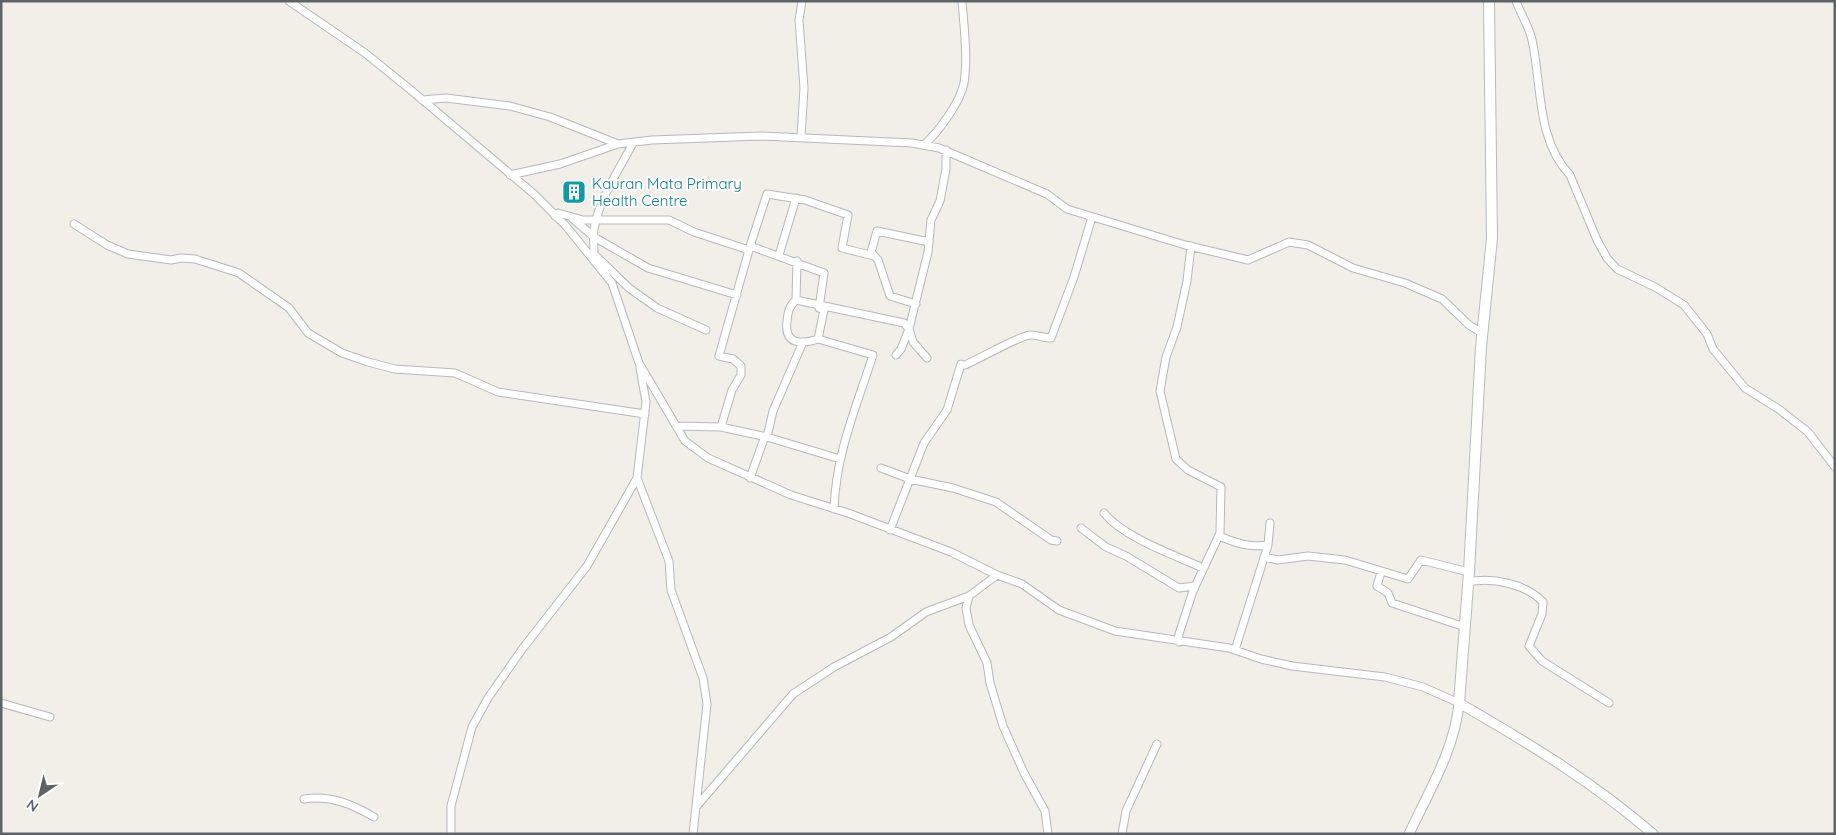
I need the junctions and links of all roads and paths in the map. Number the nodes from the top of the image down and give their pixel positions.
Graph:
1 (288, 1) edge
2 (802, 1) edge
3 (962, 1) edge
4 (1489, 1) edge
5 (1516, 1) edge
6 (422, 100) junction
7 (801, 137) junction
8 (633, 143) junction
9 (618, 144) junction
10 (924, 145) junction
11 (946, 150) junction
12 (510, 175) junction
13 (796, 198) junction
14 (567, 215) junction
15 (556, 216) junction
16 (1092, 217) junction
17 (597, 220) junction
18 (74, 224) dead end
19 (594, 237) junction
20 (929, 242) junction
21 (750, 246) junction
22 (1191, 246) junction
23 (779, 255) junction
24 (874, 256) junction
25 (594, 257) junction
26 (797, 261) junction
27 (737, 294) junction
28 (796, 300) junction
29 (916, 304) junction
30 (819, 306) junction
31 (909, 329) junction
32 (706, 330) dead end
33 (1482, 333) junction
34 (818, 339) junction
35 (803, 342) junction
36 (896, 355) dead end
37 (927, 358) dead end
38 (639, 363) junction
39 (645, 414) junction
40 (676, 426) junction
41 (721, 427) junction
42 (766, 437) junction
43 (840, 458) junction
44 (1835, 467) edge
45 (881, 468) dead end
46 (637, 478) junction
47 (750, 478) junction
48 (909, 478) junction
49 (834, 508) junction
50 (1104, 513) dead end
51 (1270, 523) dead end
52 (1081, 528) dead end
53 (890, 530) junction
54 (1219, 536) junction
55 (1057, 541) dead end
56 (1268, 545) junction
57 (1264, 557) junction
58 (1203, 568) junction
59 (1380, 572) junction
60 (997, 575) junction
61 (1468, 577) junction
62 (1194, 586) junction
63 (969, 596) junction
64 (1464, 627) junction
65 (1179, 642) junction
66 (1235, 650) junction
67 (1, 703) edge
68 (1459, 703) junction
69 (1609, 703) dead end
70 (50, 717) dead end
71 (1157, 744) dead end
72 (304, 799) dead end
73 (696, 808) junction
74 (374, 817) dead end
75 (450, 834) edge
76 (692, 834) edge
77 (1048, 834) edge
78 (1122, 834) edge
79 (1409, 834) edge
80 (1653, 834) edge

1 - 6 street
2 - 7 street
3 - 10 street
4 - 33 main road
5 - 44 street
6 - 9 street
6 - 12 street
7 - 8 street
7 - 10 street
8 - 9 street
8 - 17 street
9 - 12 street
10 - 11 street
11 - 16 street
11 - 20 street
12 - 15 street
13 - 21 street
13 - 23 street
13 - 24 street
14 - 15 street
14 - 17 street
14 - 19 street
15 - 25 street
16 - 22 street
16 - 48 street
17 - 19 street
17 - 21 street
18 - 39 street
19 - 25 street
19 - 27 street
20 - 24 street
20 - 29 street
21 - 23 street
21 - 27 street
22 - 33 street
22 - 54 street
23 - 26 street
24 - 29 street
25 - 32 street
25 - 38 street
26 - 28 street
26 - 30 street
27 - 41 street
28 - 30 street
28 - 35 street
29 - 31 street
30 - 31 street
30 - 34 street
31 - 36 street
31 - 37 street
33 - 61 main road
34 - 35 street
34 - 43 street
35 - 42 street
38 - 39 street
38 - 40 street
39 - 46 street
40 - 41 street
40 - 47 street
41 - 42 street
42 - 43 street
42 - 47 street
43 - 49 street
45 - 48 street
46 - 73 street
46 - 75 street
47 - 49 street
48 - 53 street
48 - 55 street
49 - 53 street
50 - 58 street
51 - 56 street
52 - 62 street
53 - 60 street
54 - 56 street
54 - 58 street
56 - 57 street
57 - 59 street
57 - 66 street
58 - 62 street
59 - 61 street
59 - 64 street
60 - 63 street
60 - 65 street
61 - 64 main road
61 - 69 street
62 - 65 street
63 - 73 street
63 - 77 street
64 - 68 main road
65 - 66 street
66 - 68 street
67 - 70 street
68 - 79 street
68 - 80 street
71 - 78 street
72 - 74 street
73 - 76 street

